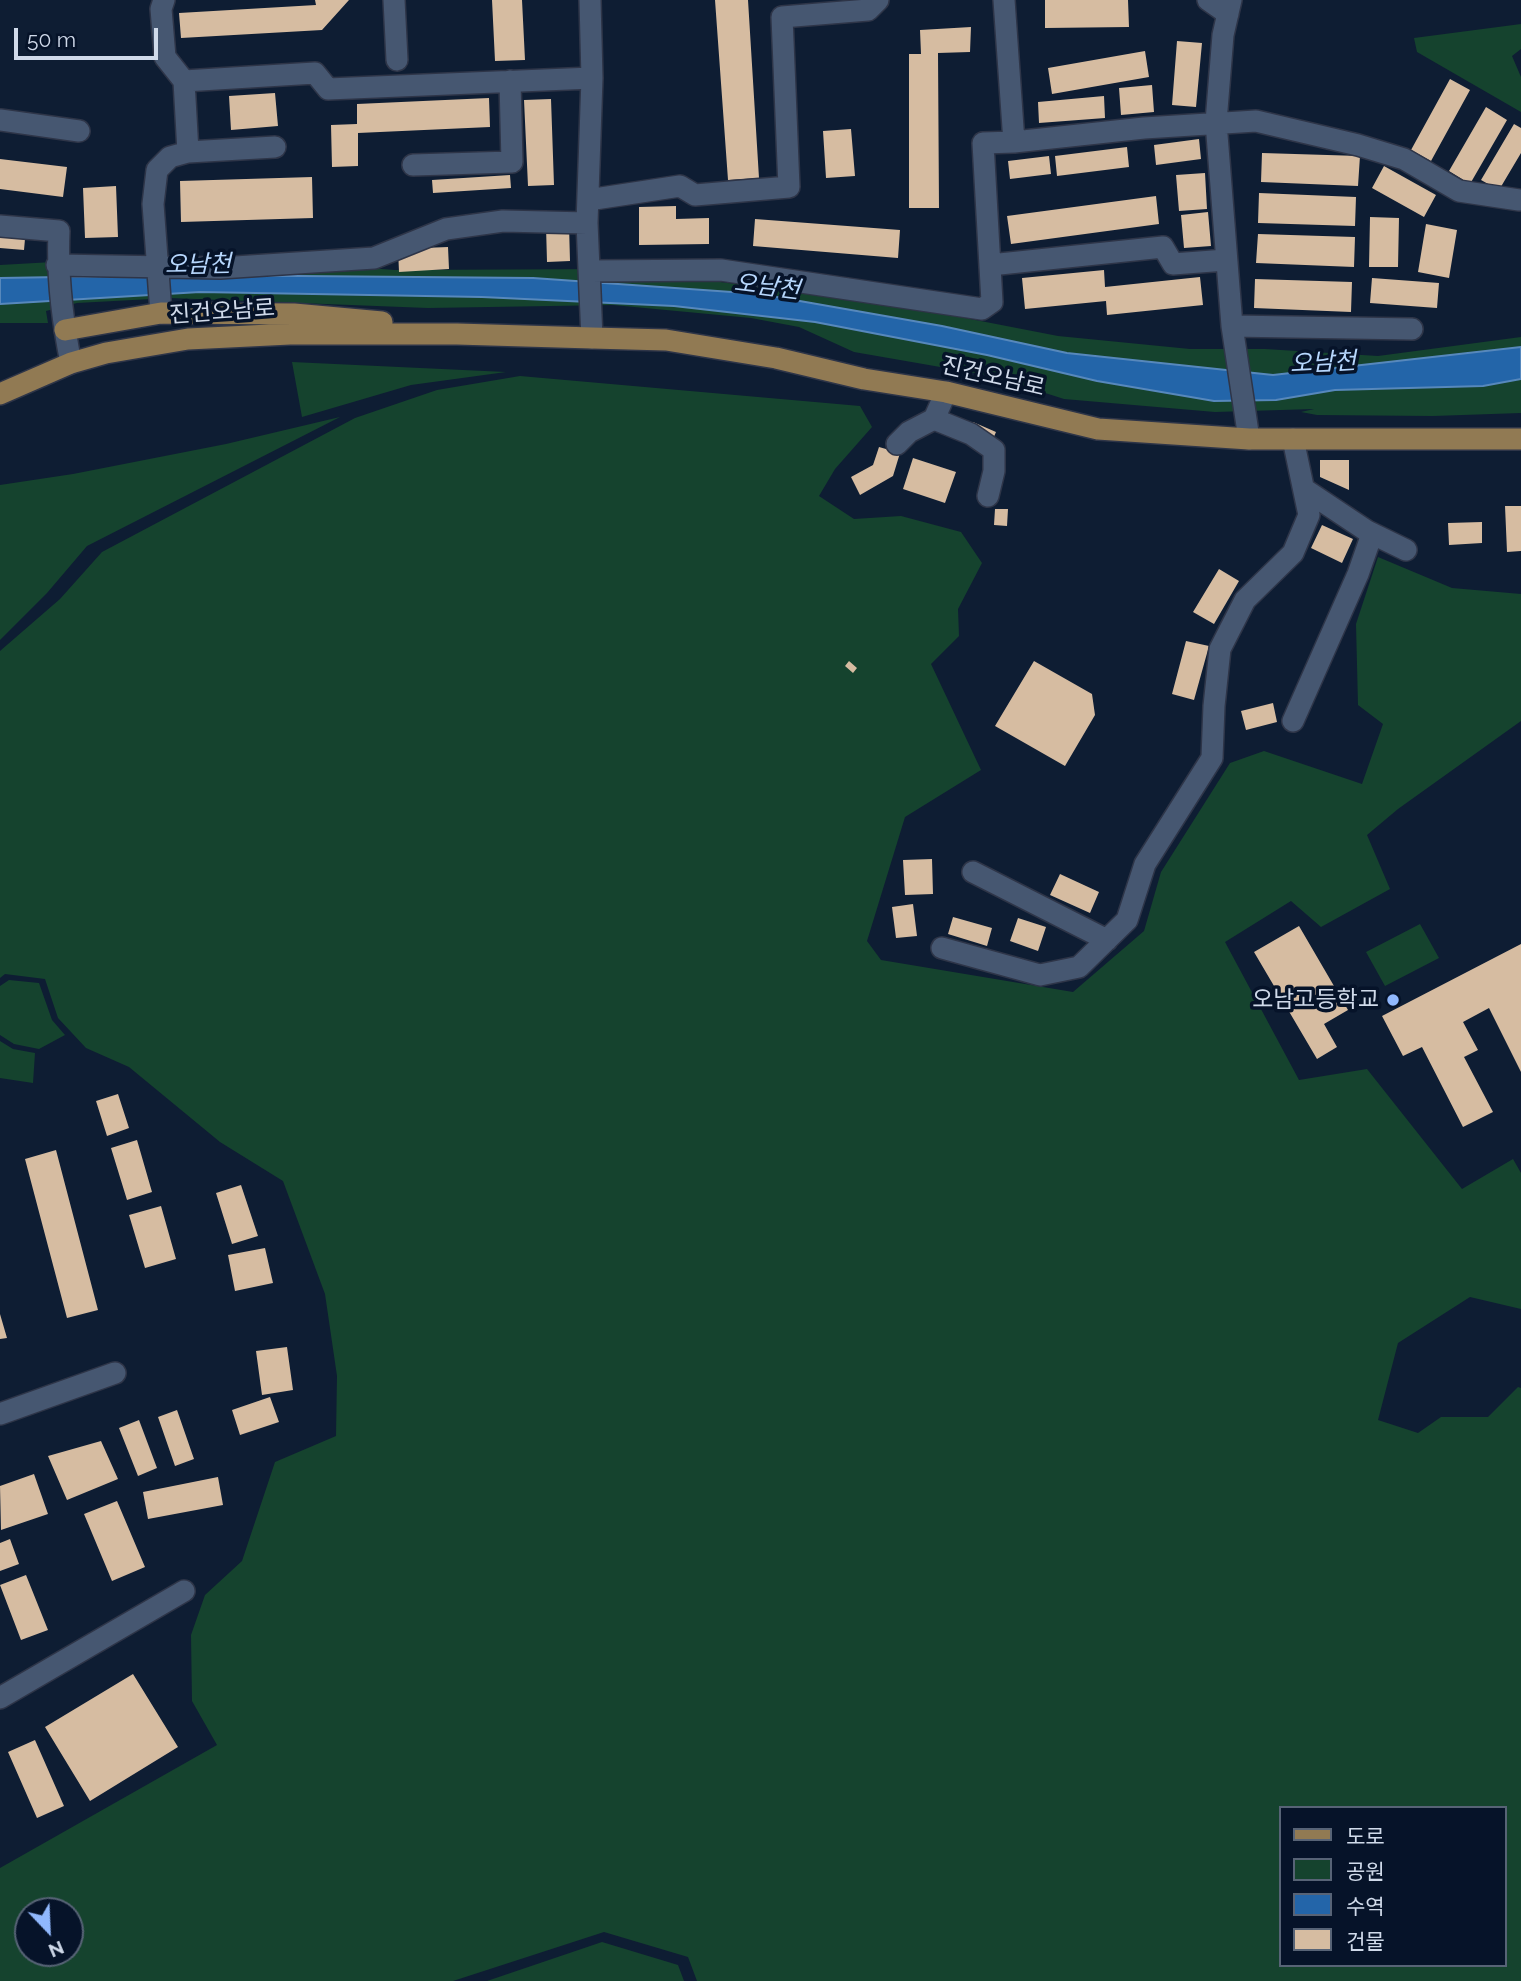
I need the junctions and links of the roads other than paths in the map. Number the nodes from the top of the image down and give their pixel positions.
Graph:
1 (164, 0) edge
2 (394, 0) edge
3 (590, 0) edge
4 (878, 0) edge
5 (1004, 0) edge
6 (1208, 0) edge
7 (1229, 7) edge
8 (397, 60) dead end
9 (592, 78) junction
10 (184, 81) junction
11 (510, 81) junction
12 (0, 120) edge
13 (1216, 122) junction
14 (79, 131) dead end
15 (1014, 142) junction
16 (275, 147) dead end
17 (188, 152) junction
18 (413, 165) dead end
19 (588, 200) junction
20 (1519, 200) dead end
21 (587, 223) junction
22 (0, 226) edge
23 (1227, 260) junction
24 (57, 265) junction
25 (990, 265) junction
26 (157, 268) junction
27 (590, 275) junction
28 (160, 311) junction
29 (64, 326) junction
30 (1232, 326) junction
31 (1412, 329) dead end
32 (592, 330) junction
33 (457, 334) junction
34 (71, 363) junction
35 (946, 392) junction
36 (0, 394) edge
37 (934, 419) junction
38 (1249, 439) junction
39 (1293, 439) junction
40 (1521, 439) edge
41 (897, 444) dead end
42 (1304, 489) junction
43 (988, 496) dead end
44 (1372, 534) junction
45 (1406, 550) dead end
46 (1293, 721) dead end
47 (973, 872) dead end
48 (1107, 940) junction
49 (942, 948) dead end
50 (115, 1373) dead end
51 (0, 1414) edge
52 (184, 1591) dead end
53 (0, 1698) edge

1 - 10 street
2 - 8 street
3 - 9 street
4 - 19 street
5 - 15 street
6 - 7 street
7 - 13 street
9 - 11 street
9 - 19 street
10 - 11 street
10 - 17 street
11 - 18 street
12 - 14 street
13 - 15 street
13 - 20 street
13 - 23 street
15 - 25 street
16 - 17 street
17 - 26 street
19 - 21 street
21 - 26 street
21 - 27 street
22 - 24 street
23 - 25 street
23 - 30 street
24 - 26 street
24 - 29 street
25 - 27 street
26 - 28 street
27 - 32 street
28 - 29 main road, 진건오남로
28 - 33 main road, 진건오남로
29 - 34 street
30 - 31 street
30 - 38 street
32 - 33 main road, 진건오남로
32 - 35 main road, 진건오남로
33 - 34 main road, 진건오남로
34 - 36 main road, 진건오남로
35 - 37 street
35 - 38 main road, 진건오남로
37 - 41 street
37 - 43 street
38 - 39 main road, 진건오남로
39 - 40 main road, 진건오남로
39 - 42 street
42 - 44 street
42 - 48 street
44 - 45 street
44 - 46 street
47 - 48 street
48 - 49 street
50 - 51 street
52 - 53 street

